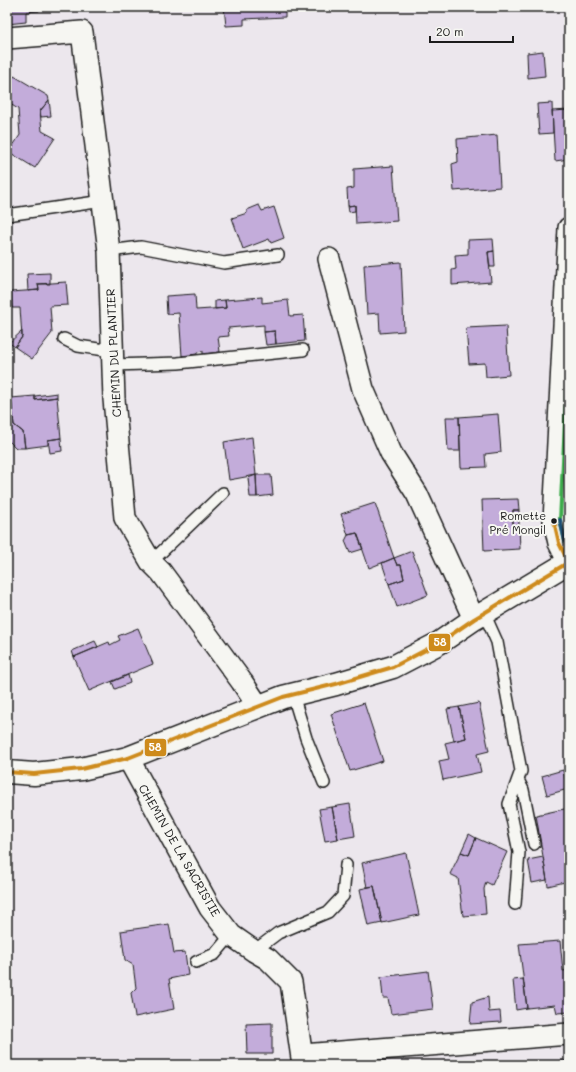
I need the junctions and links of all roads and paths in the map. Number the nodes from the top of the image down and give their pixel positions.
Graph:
1 (7, 38) edge
2 (103, 201) junction
3 (7, 215) edge
4 (569, 228) edge
5 (109, 251) junction
6 (278, 256) dead end
7 (329, 259) dead end
8 (64, 339) dead end
9 (303, 350) dead end
10 (112, 358) junction
11 (223, 493) dead end
12 (151, 562) junction
13 (569, 562) edge
14 (479, 616) junction
15 (293, 695) junction
16 (258, 706) junction
17 (128, 758) junction
18 (7, 772) edge
19 (518, 780) junction
20 (324, 783) dead end
21 (534, 844) dead end
22 (346, 865) dead end
23 (516, 904) dead end
24 (231, 935) junction
25 (254, 951) junction
26 (196, 962) dead end
27 (569, 1034) edge
28 (303, 1060) edge

1 - 2 street, CHEMIN DU PLANTIER
2 - 3 lane
2 - 5 street, CHEMIN DU PLANTIER
4 - 13 street
5 - 6 lane
5 - 10 street, CHEMIN DU PLANTIER
7 - 14 street
8 - 10 lane
9 - 10 lane
10 - 12 street, CHEMIN DU PLANTIER
11 - 12 lane
12 - 16 street, CHEMIN DU PLANTIER
13 - 14 main road
14 - 15 main road
14 - 19 lane
15 - 16 main road
15 - 20 lane
16 - 17 main road
17 - 18 main road
17 - 24 street, CHEMIN DE LA SACRISTIE
19 - 21 lane
19 - 23 lane
22 - 25 lane
24 - 25 street, CHEMIN DE LA SACRISTIE
24 - 26 lane
25 - 28 street, CHEMIN DE LA SACRISTIE
27 - 28 street

